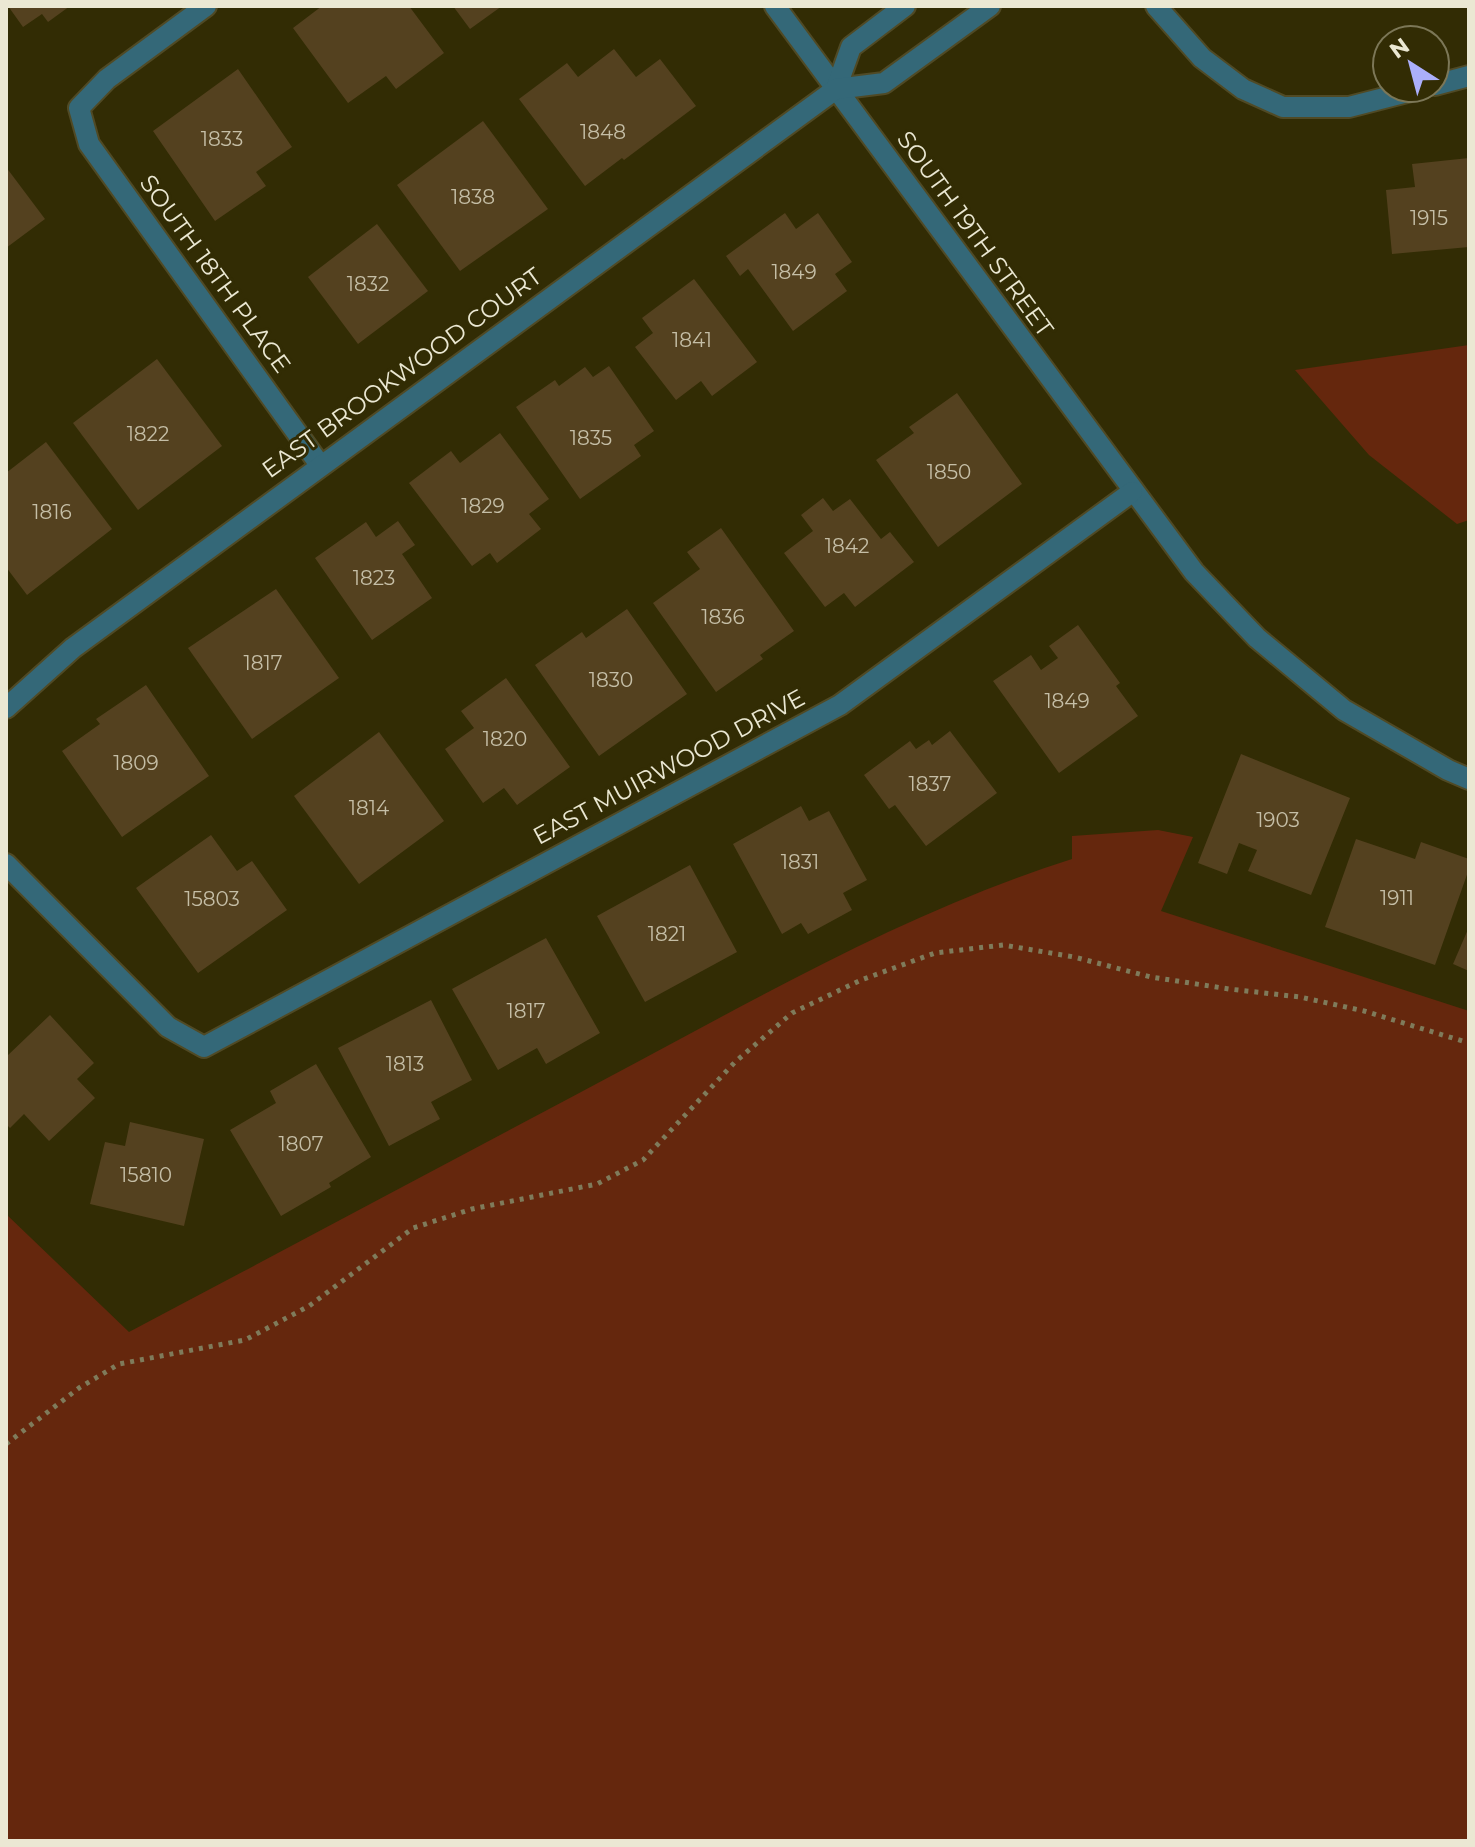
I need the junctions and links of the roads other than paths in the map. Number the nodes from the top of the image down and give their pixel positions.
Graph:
1 (206, 6) edge
2 (775, 6) edge
3 (905, 6) edge
4 (990, 6) edge
5 (1156, 6) edge
6 (836, 89) junction
7 (1371, 101) edge
8 (320, 465) junction
9 (1132, 492) junction
10 (6, 708) edge
11 (1469, 779) edge
12 (6, 864) edge

1 - 8 street, SOUTH 18TH PLACE
2 - 6 street, SOUTH 19TH STREET
3 - 6 street
4 - 6 street
5 - 7 street
6 - 8 street, EAST BROOKWOOD COURT
6 - 9 street, SOUTH 19TH STREET
8 - 10 street, EAST BROOKWOOD COURT
9 - 11 street, SOUTH 19TH STREET
9 - 12 street, EAST MUIRWOOD DRIVE

